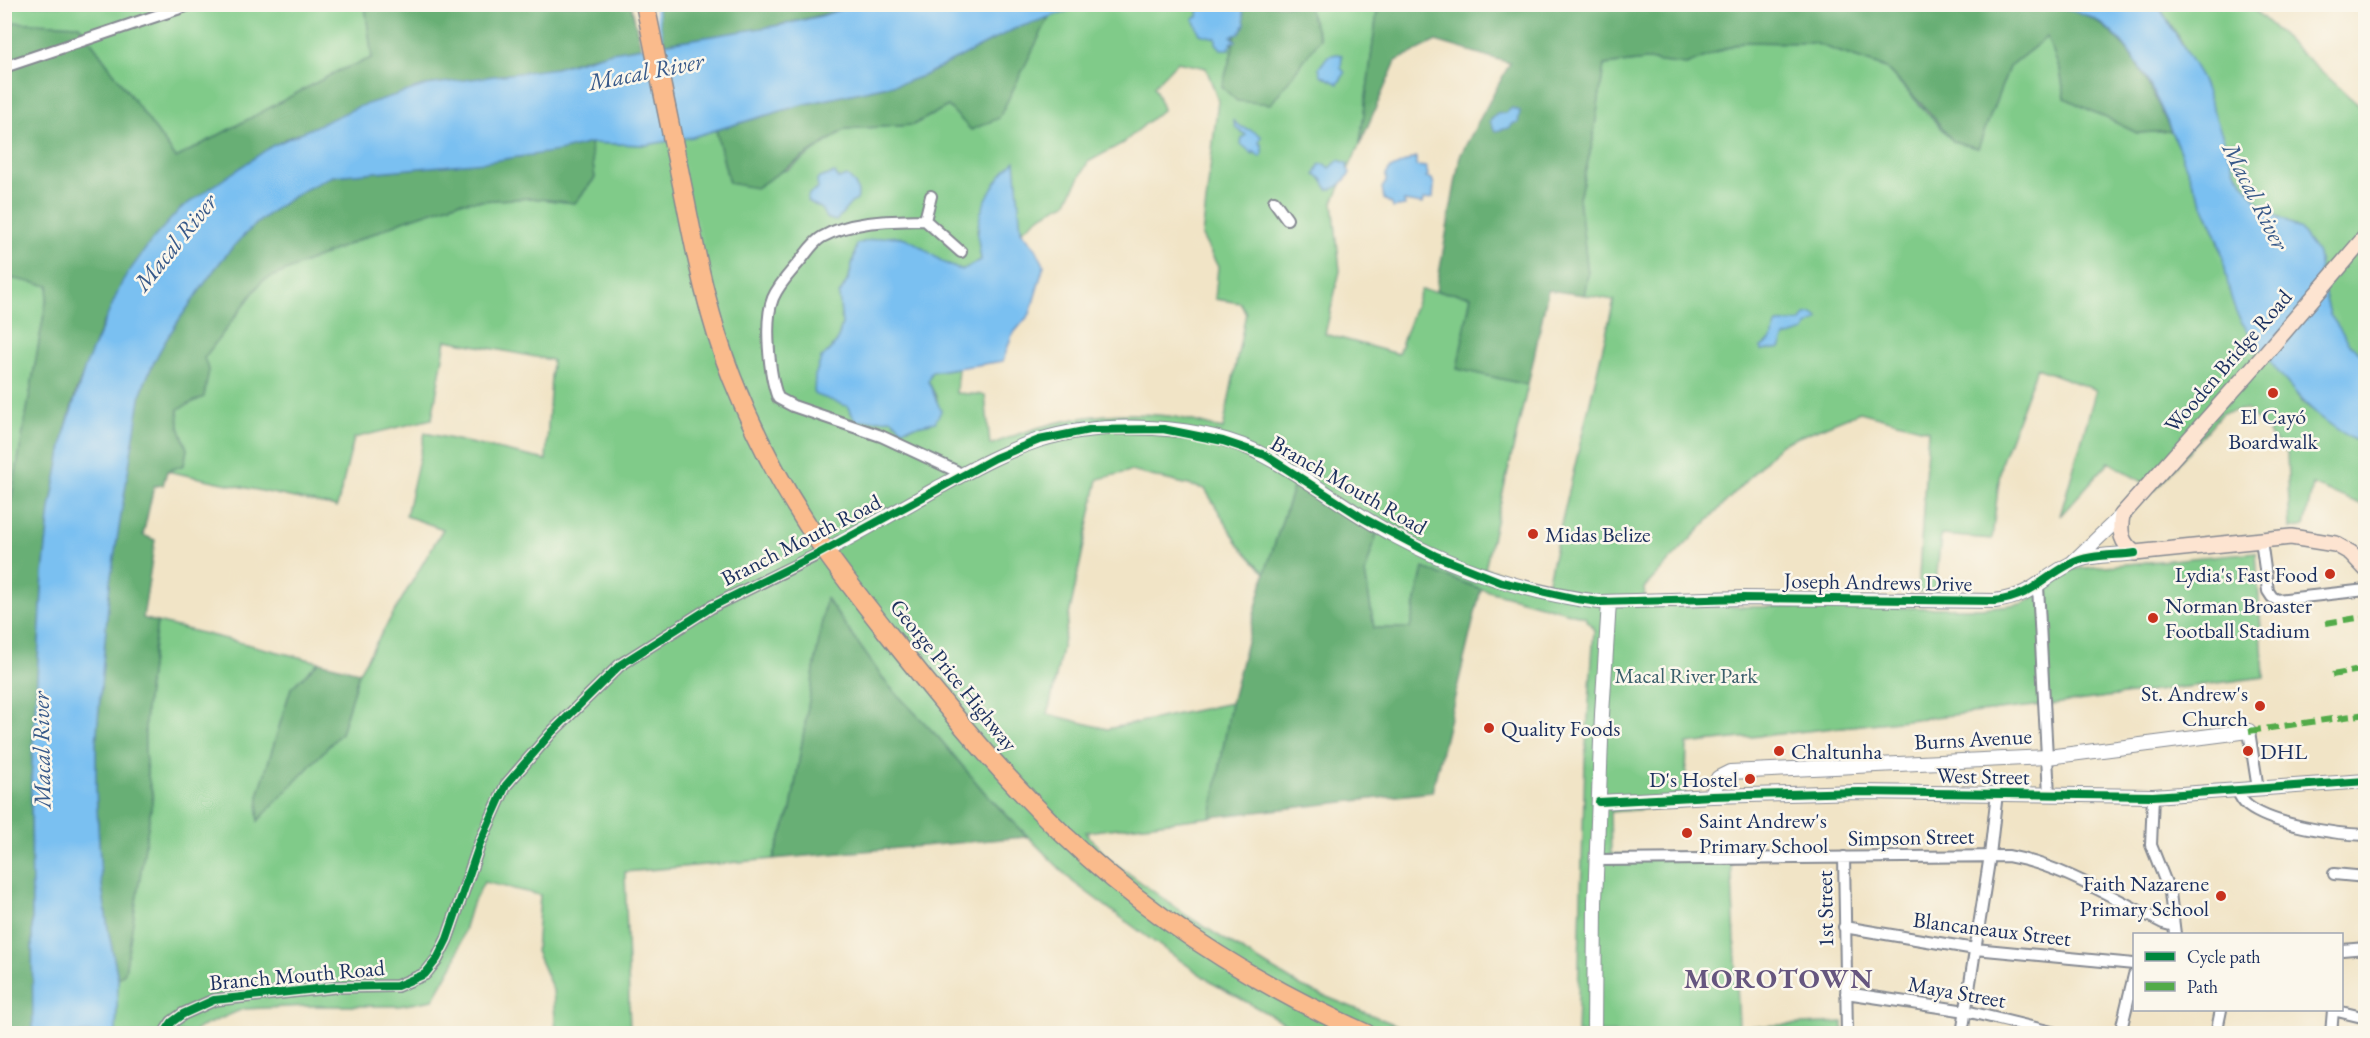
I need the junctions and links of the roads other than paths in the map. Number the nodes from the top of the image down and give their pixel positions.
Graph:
1 (192, 4) edge
2 (645, 4) edge
3 (4, 67) edge
4 (931, 196) dead end
5 (1274, 201) dead end
6 (1287, 219) dead end
7 (925, 220) junction
8 (2366, 236) edge
9 (961, 252) dead end
10 (960, 476) junction
11 (2122, 515) junction
12 (2261, 540) junction
13 (825, 550) junction
14 (2135, 554) junction
15 (2072, 563) junction
16 (2366, 568) edge
17 (2038, 586) junction
18 (2366, 590) edge
19 (1609, 602) junction
20 (2249, 731) joint
21 (2048, 757) junction
22 (2366, 782) edge
23 (2258, 789) junction
24 (2238, 791) junction
25 (1997, 794) junction
26 (2049, 795) junction
27 (1712, 796) junction
28 (2153, 796) junction
29 (1599, 802) junction
30 (2366, 835) edge
31 (1990, 855) junction
32 (1844, 857) junction
33 (1597, 860) junction
34 (2334, 874) dead end
35 (2366, 876) edge
36 (1844, 927) junction
37 (2175, 930) edge
38 (2366, 948) edge
39 (1975, 949) junction
40 (2343, 950) edge
41 (2133, 964) edge
42 (2133, 979) edge
43 (1846, 993) junction
44 (1966, 1011) junction
45 (2221, 1011) edge
46 (2333, 1011) edge
47 (2337, 1011) edge
48 (2366, 1018) edge
49 (2054, 1033) edge
50 (164, 1034) edge
51 (1367, 1034) edge
52 (1594, 1034) edge
53 (1847, 1034) edge
54 (1962, 1034) edge
55 (2120, 1034) edge
56 (2216, 1034) edge
57 (2331, 1034) edge

1 - 3 street
2 - 13 highway, George Price Highway
4 - 7 street
5 - 6 street
7 - 9 street
7 - 10 street
8 - 11 main road, Wooden Bridge Road
10 - 13 street, Branch Mouth Road
10 - 19 street, Branch Mouth Road
11 - 14 main road
11 - 15 street
12 - 14 main road, Joseph Andrews Drive
12 - 16 main road, Joseph Andrews Drive
12 - 18 street
13 - 50 street, Branch Mouth Road
13 - 51 highway, George Price Highway
14 - 15 street, Joseph Andrews Drive
15 - 17 street, Joseph Andrews Drive
17 - 19 street, Joseph Andrews Drive
17 - 21 street
19 - 29 street
20 - 21 street, Burns Avenue
20 - 23 street
21 - 26 street
21 - 27 street, Burns Avenue
22 - 23 street, West Street
23 - 24 street, West Street
24 - 28 street, West Street
24 - 30 street
25 - 26 street, West Street
25 - 27 street, West Street
25 - 31 street
26 - 28 street, West Street
27 - 29 street, West Street
28 - 37 street
29 - 33 street
31 - 32 street, Simpson Street
31 - 37 street, Simpson Street
31 - 39 street
32 - 33 street, Simpson Street
32 - 36 street, 1st Street
33 - 52 street
34 - 35 street
36 - 39 street, Blancaneaux Street
36 - 43 street, 1st Street
38 - 40 street
39 - 41 street, Blancaneaux Street
39 - 44 street
42 - 55 street
43 - 44 street, Maya Street
43 - 53 street, 1st Street
44 - 49 street, Maya Street
44 - 54 street
45 - 56 street
46 - 57 street
47 - 48 street

